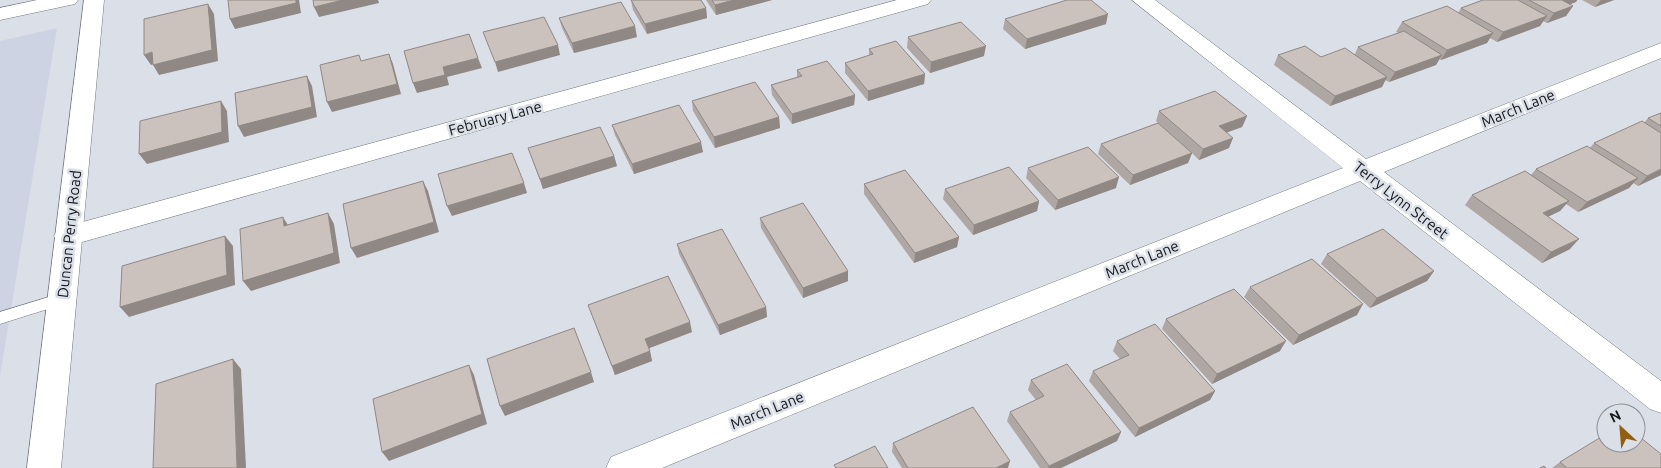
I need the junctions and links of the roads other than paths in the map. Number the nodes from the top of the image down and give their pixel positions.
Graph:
1 (68, 0) edge
2 (94, 0) edge
3 (921, 0) edge
4 (1142, 0) edge
5 (0, 14) edge
6 (1661, 50) edge
7 (1363, 170) junction
8 (68, 236) junction
9 (62, 299) junction
10 (0, 318) edge
11 (1661, 399) edge
12 (44, 468) edge
13 (624, 468) edge

1 - 5 street
2 - 8 street, Duncan Perry Road
3 - 8 street, February Lane
4 - 7 street, Terry Lynn Street
6 - 7 street, March Lane
7 - 11 street, Terry Lynn Street
7 - 13 street, March Lane
8 - 9 street, Duncan Perry Road
9 - 10 lane
9 - 12 street, Duncan Perry Road

